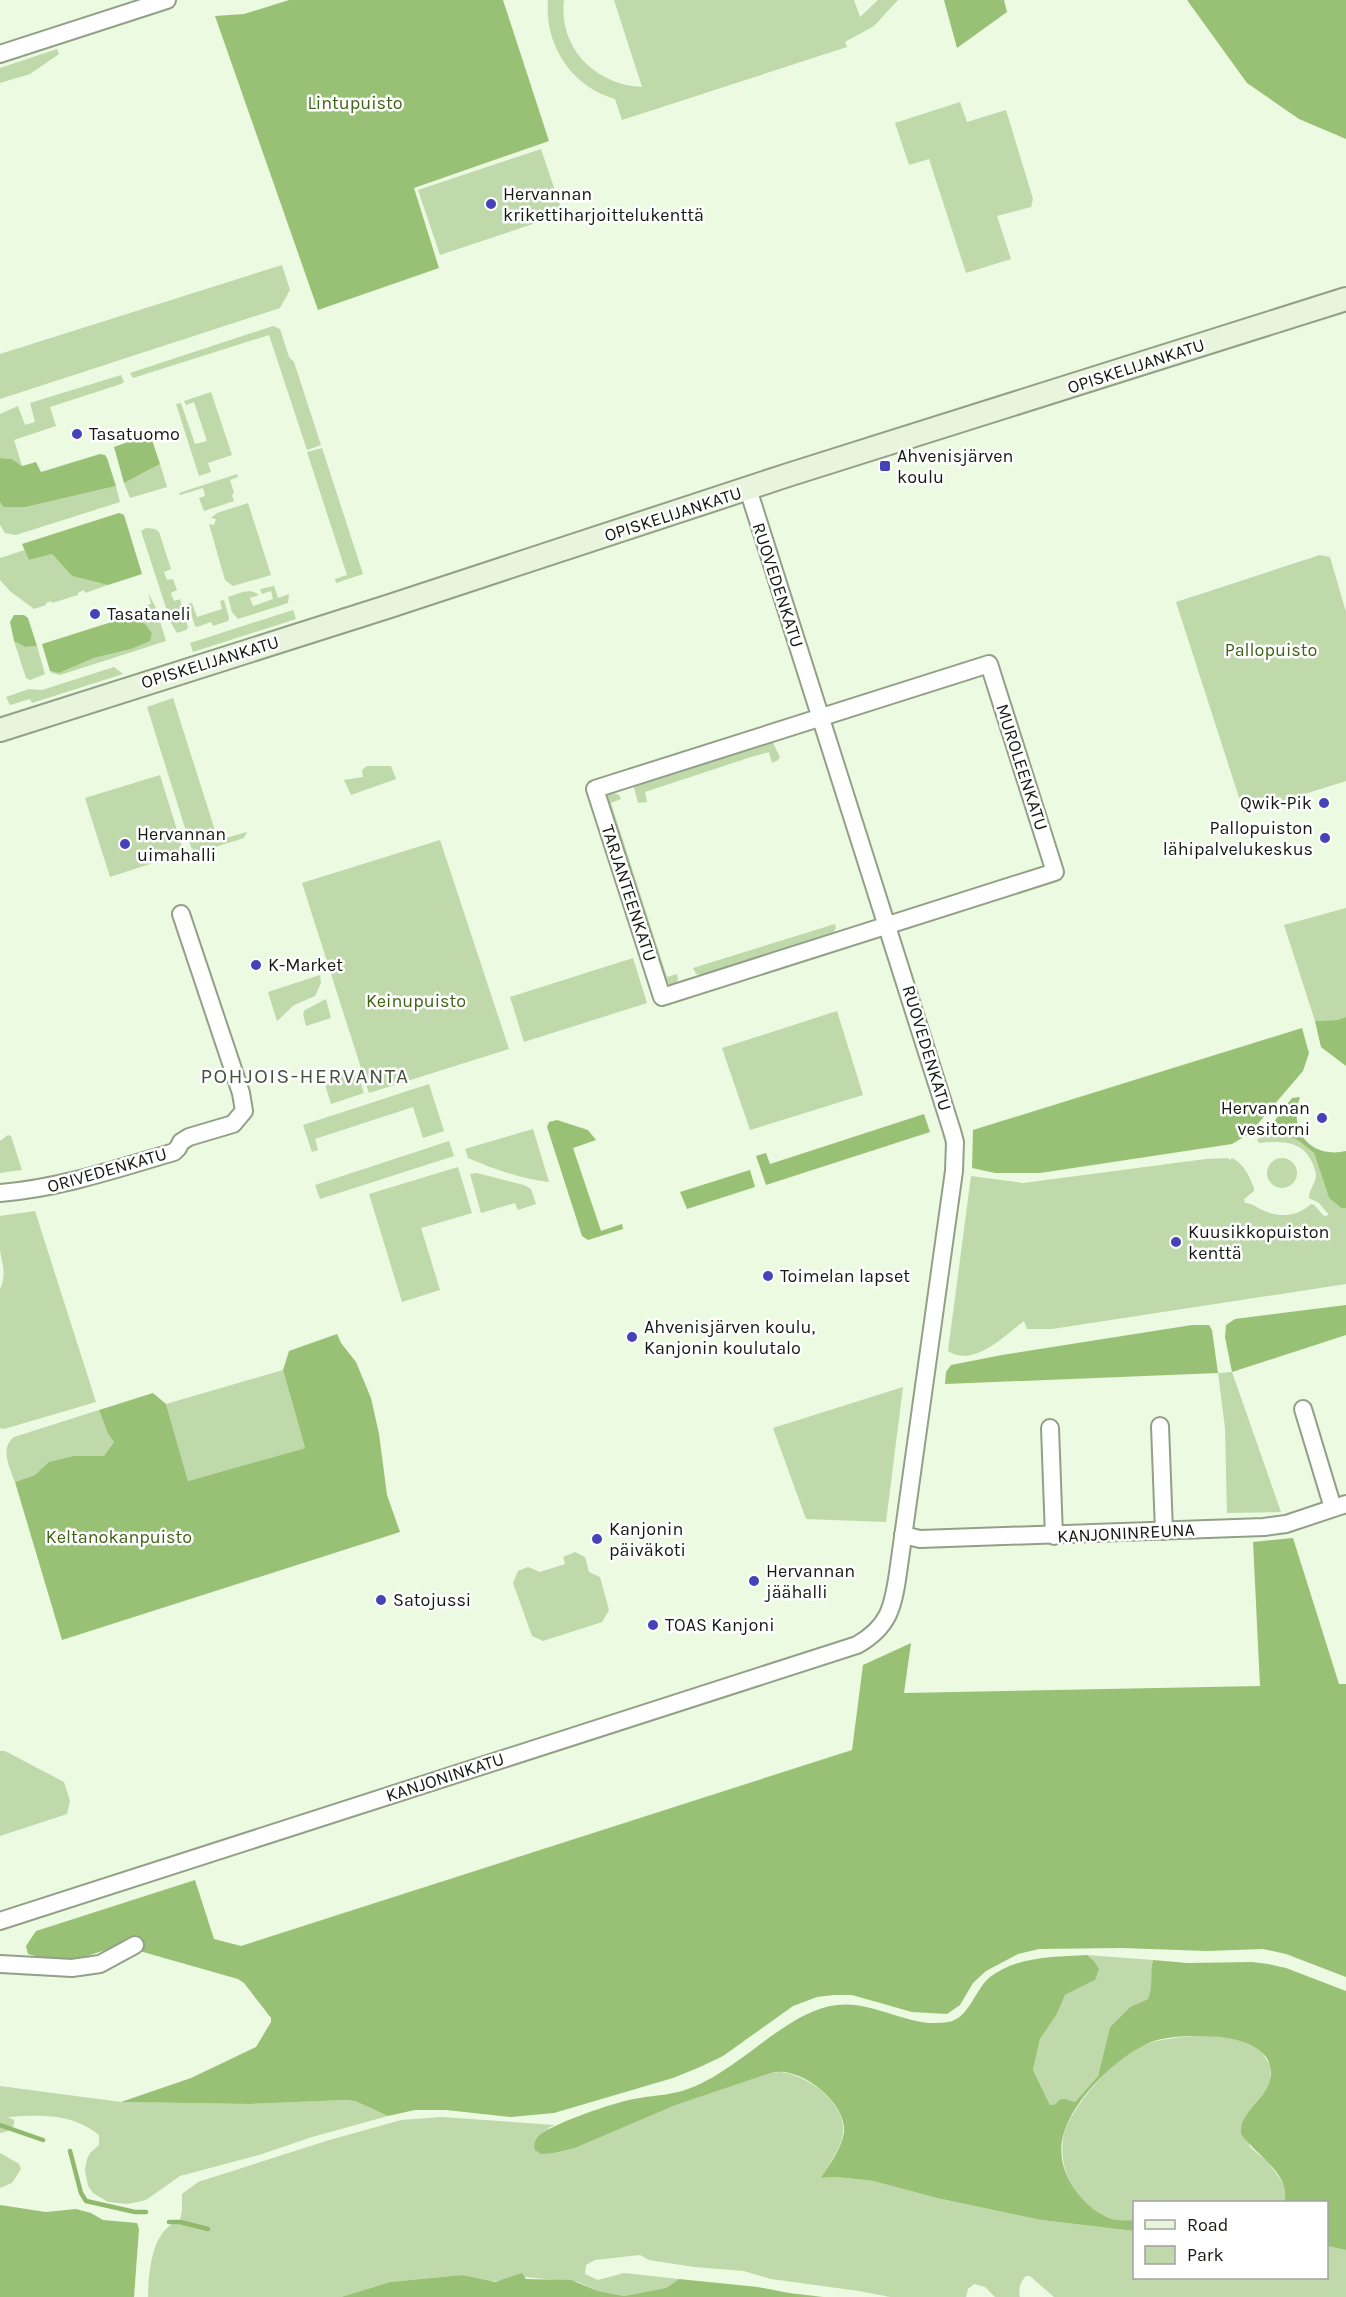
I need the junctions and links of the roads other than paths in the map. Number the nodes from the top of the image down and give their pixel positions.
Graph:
1 (167, 0) edge
2 (0, 54) edge
3 (1346, 299) edge
4 (748, 489) junction
5 (820, 718) junction
6 (0, 730) edge
7 (180, 914) dead end
8 (887, 925) junction
9 (0, 1193) edge
10 (1303, 1409) dead end
11 (1160, 1426) dead end
12 (1050, 1428) dead end
13 (1340, 1506) edge
14 (1164, 1531) junction
15 (903, 1535) junction
16 (1054, 1536) junction
17 (883, 1624) joint
18 (0, 1921) edge
19 (135, 1945) dead end
20 (0, 1964) edge

1 - 2 street
3 - 4 main road, OPISKELIJANKATU
4 - 5 street, RUOVEDENKATU
4 - 6 main road, OPISKELIJANKATU
5 - 8 street, RUOVEDENKATU
5 - 8 street, MUROLEENKATU
5 - 8 street, TARJANTEENKATU
7 - 9 street, ORIVEDENKATU
8 - 15 street, RUOVEDENKATU
10 - 13 street
11 - 14 street
12 - 16 street
13 - 14 street, KANJONINREUNA
14 - 16 street, KANJONINREUNA
15 - 16 street, KANJONINREUNA
15 - 17 street, RUOVEDENKATU
17 - 18 street, KANJONINKATU
19 - 20 street

